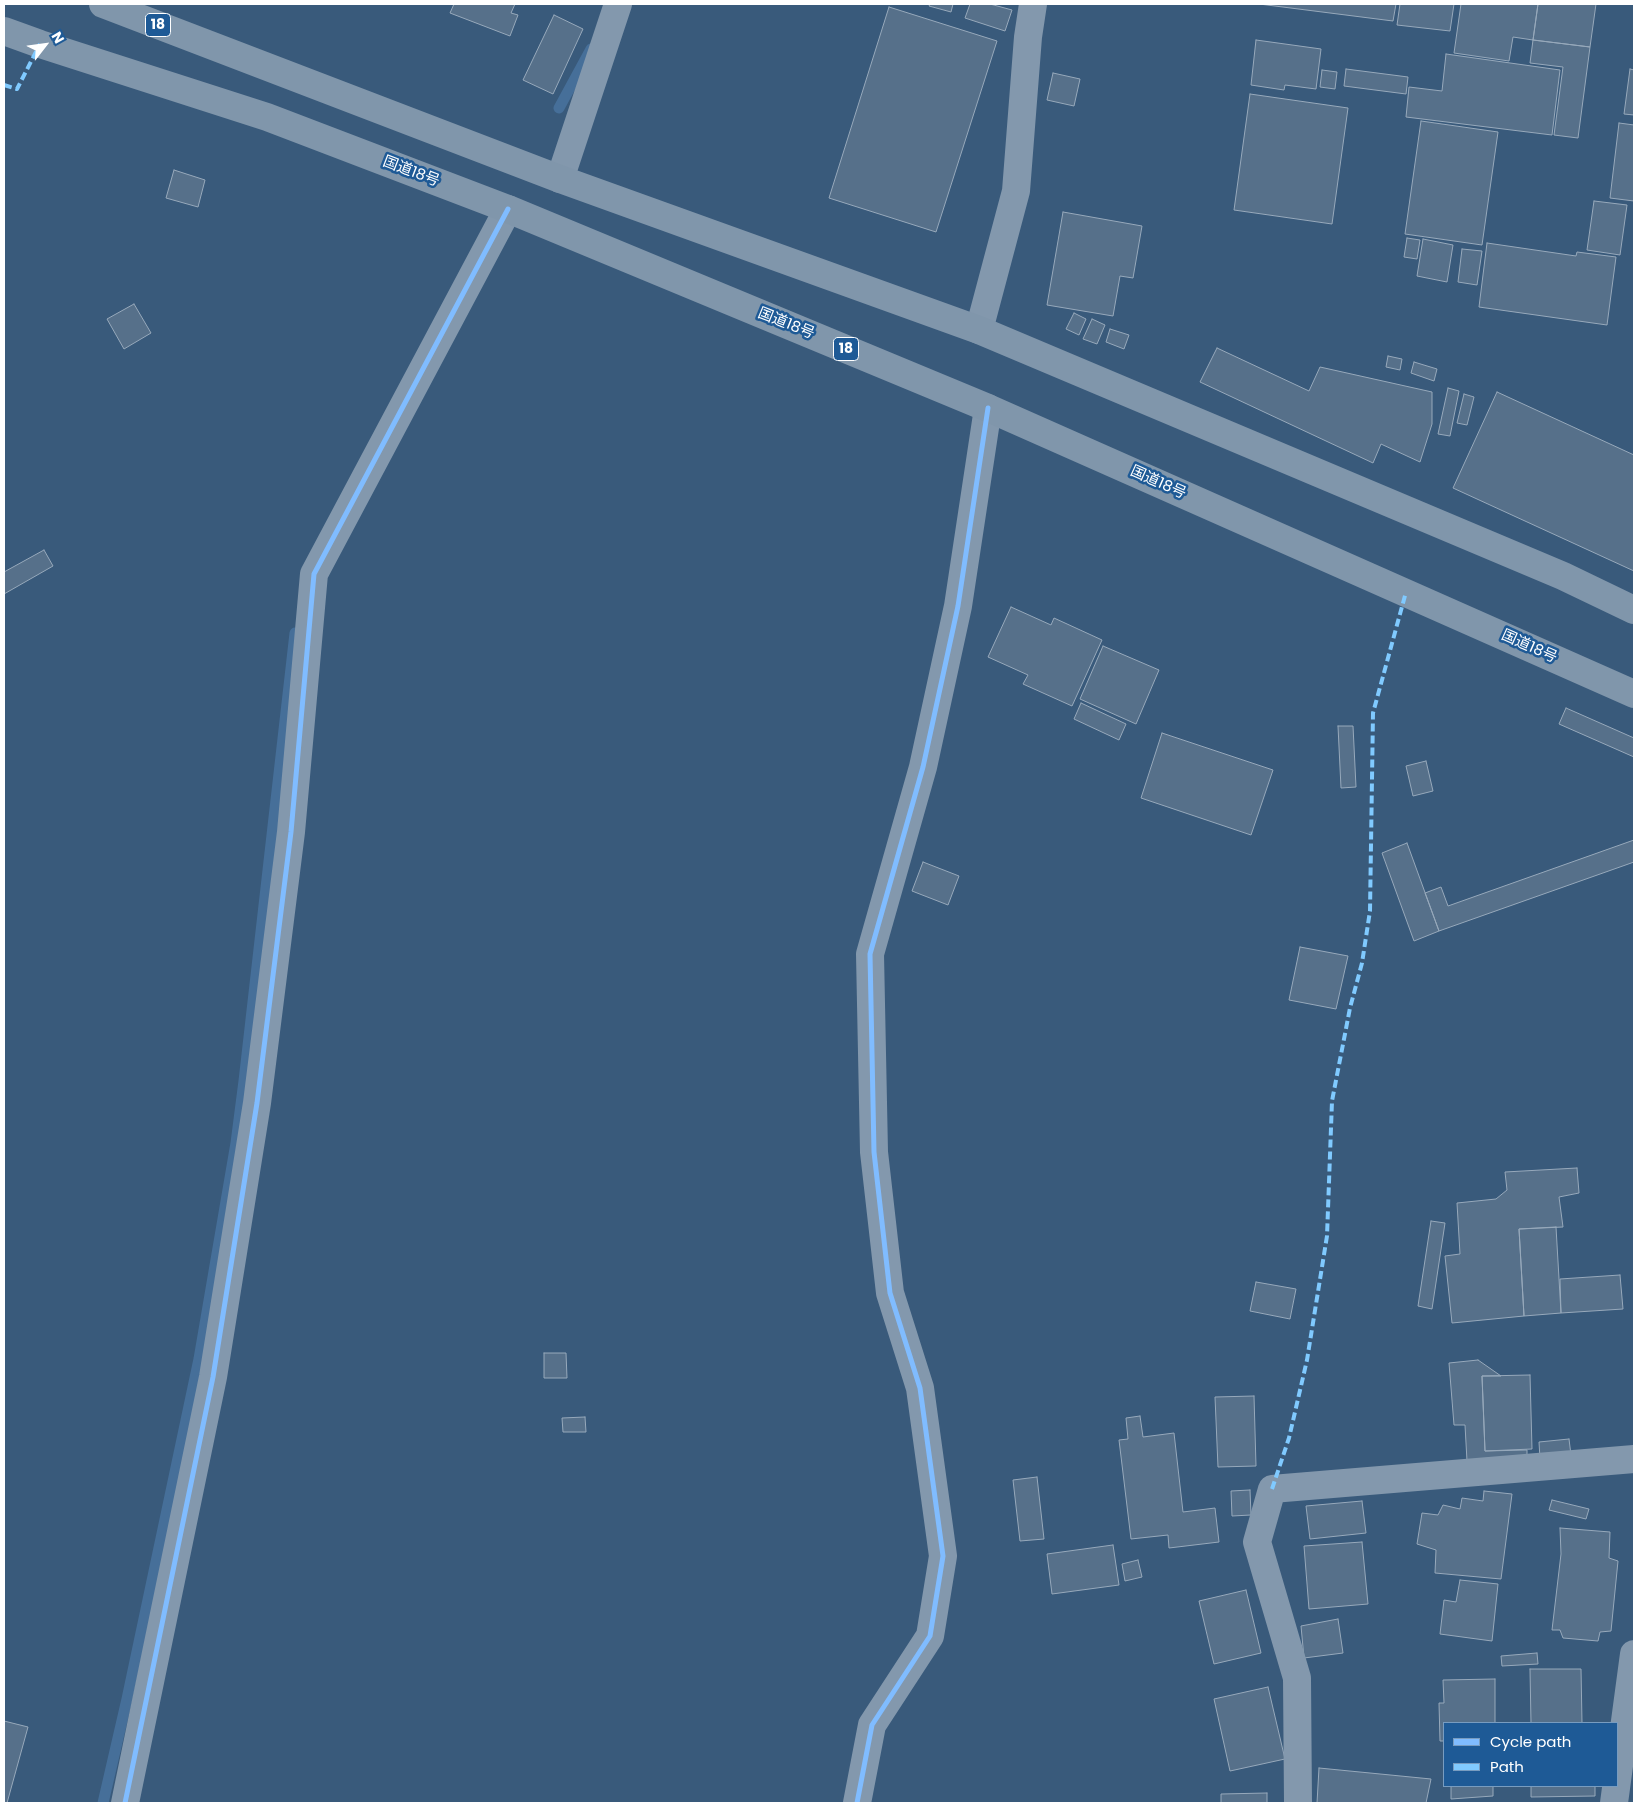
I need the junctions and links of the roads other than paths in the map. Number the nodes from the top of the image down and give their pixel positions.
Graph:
1 (103, 4) edge
2 (618, 4) edge
3 (1033, 4) edge
4 (4, 31) edge
5 (560, 179) junction
6 (508, 209) junction
7 (979, 330) junction
8 (988, 408) junction
9 (1634, 610) edge
10 (1634, 694) edge
11 (1634, 1459) edge
12 (1634, 1654) edge
13 (1618, 1773) edge
14 (1616, 1787) edge
15 (125, 1803) edge
16 (857, 1803) edge
17 (1298, 1803) edge
18 (1614, 1803) edge

1 - 5 highway, 18
2 - 5 street
3 - 7 street
4 - 6 highway, 国道18号 / 18
5 - 7 highway, 18
6 - 8 highway, 国道18号 / 18
6 - 15 street
7 - 9 highway, 18
8 - 10 highway, 国道18号 / 18
8 - 16 street
11 - 17 street
12 - 13 street
14 - 18 street

